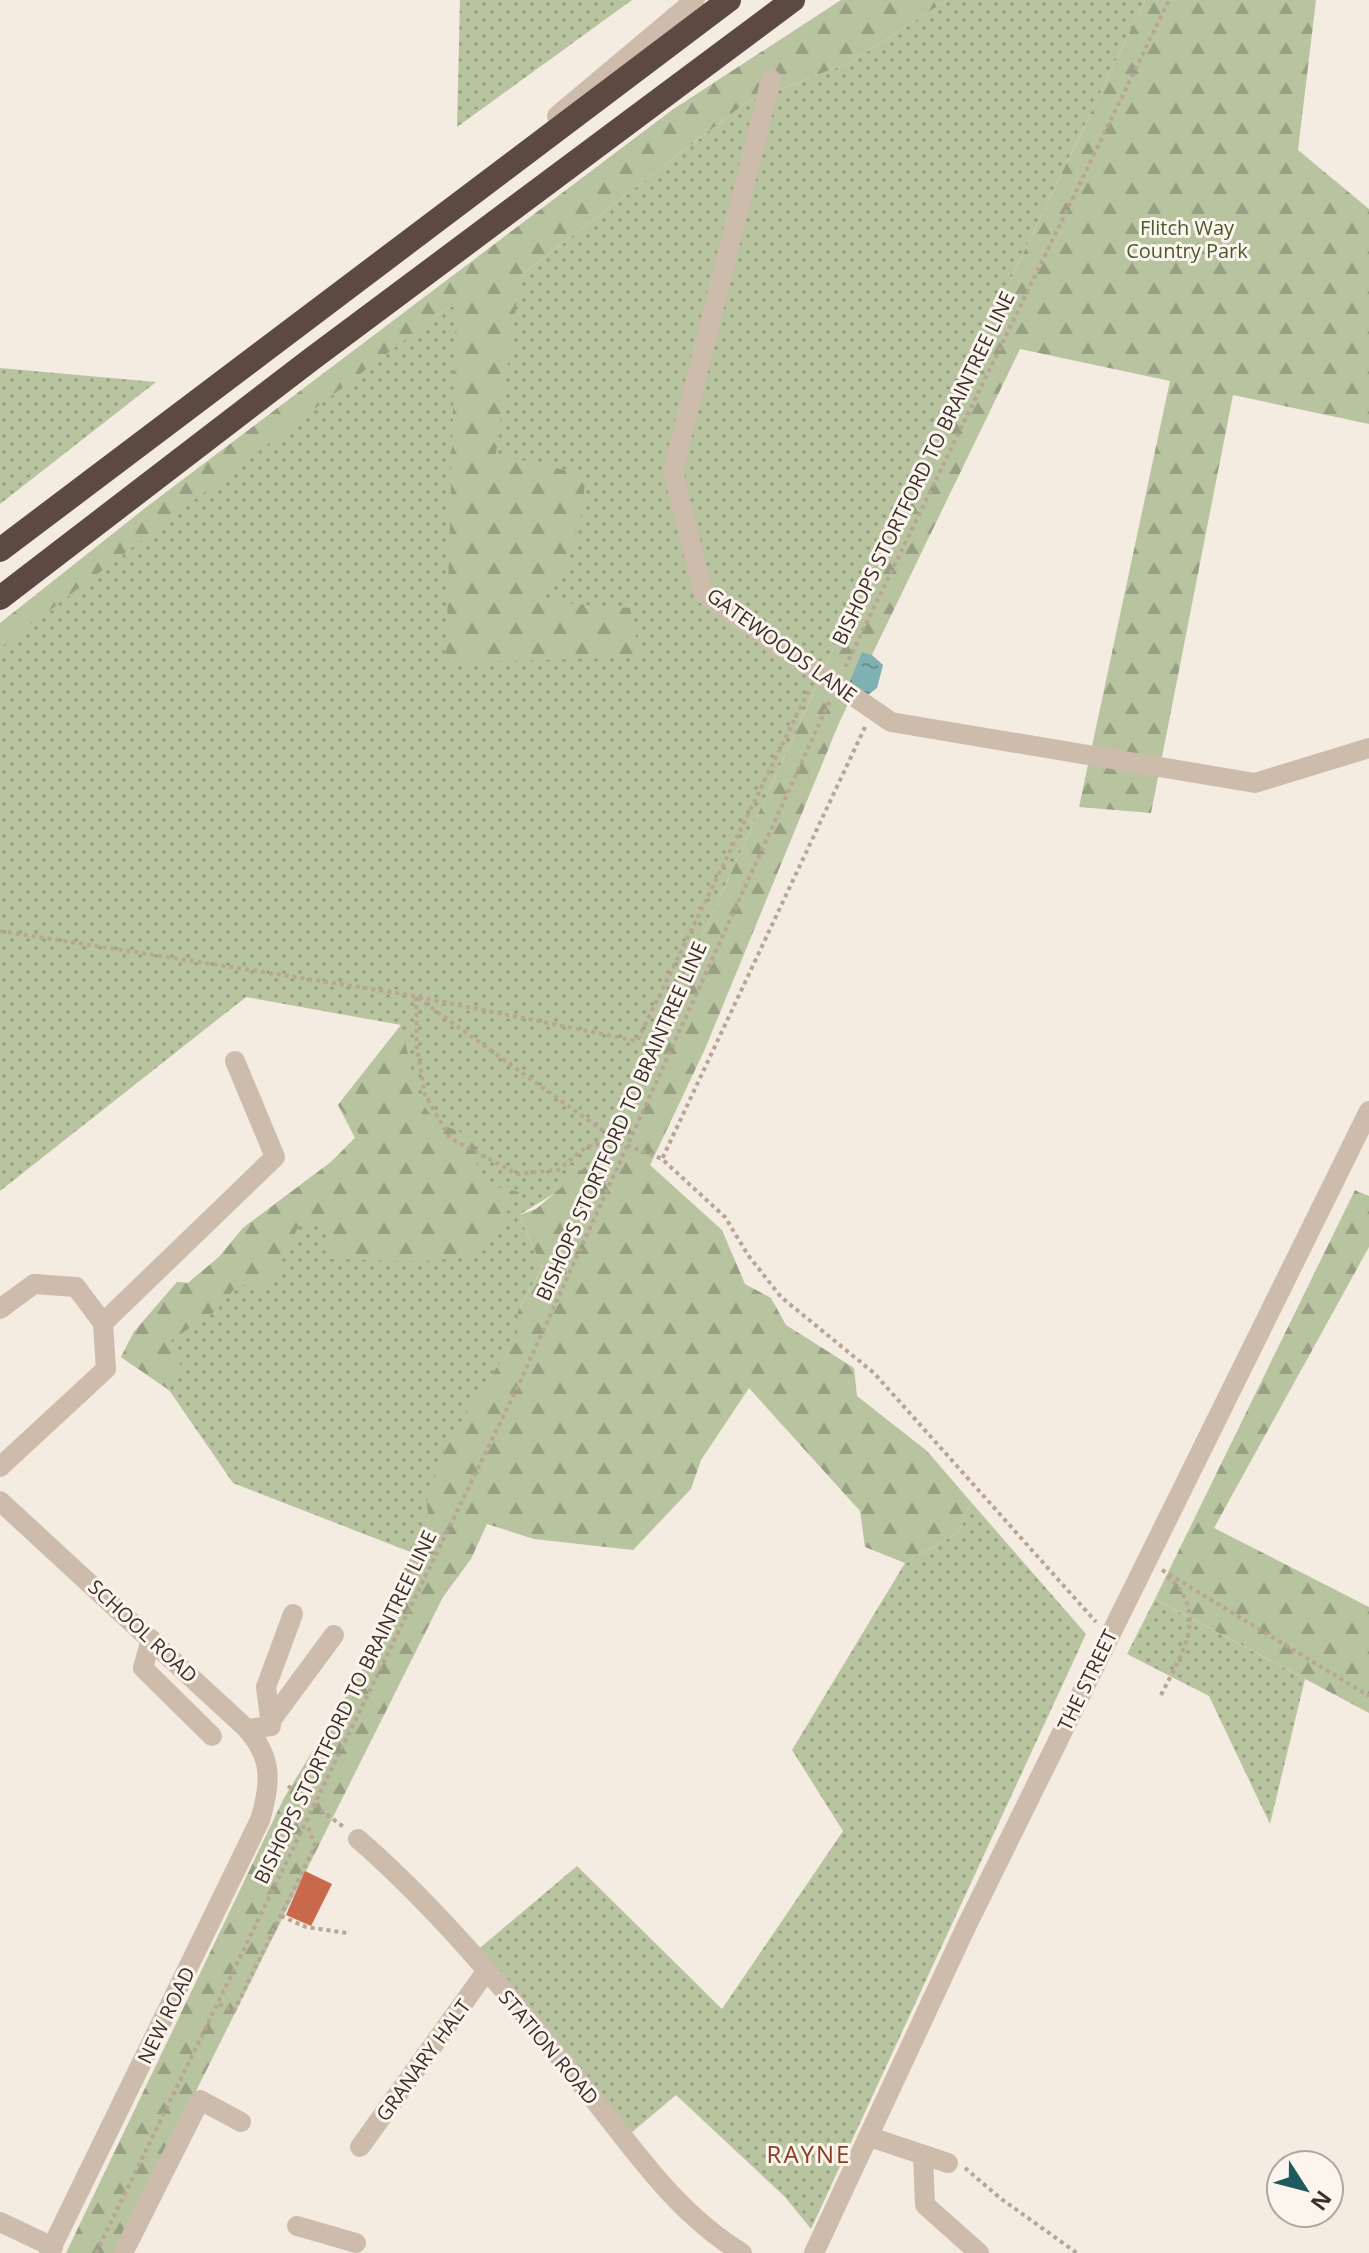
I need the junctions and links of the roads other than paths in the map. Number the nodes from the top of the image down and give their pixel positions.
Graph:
1 (695, 0) edge
2 (729, 0) edge
3 (793, 0) edge
4 (771, 79) dead end
5 (441, 214) junction
6 (0, 550) edge
7 (0, 598) edge
8 (1369, 748) edge
9 (235, 1061) dead end
10 (1369, 1111) edge
11 (0, 1309) edge
12 (103, 1323) junction
13 (0, 1467) edge
14 (0, 1501) edge
15 (293, 1614) dead end
16 (334, 1635) dead end
17 (151, 1639) junction
18 (272, 1719) junction
19 (247, 1729) junction
20 (212, 1736) dead end
21 (270, 1772) joint
22 (358, 1839) road end
23 (485, 1973) junction
24 (241, 2122) dead end
25 (870, 2137) junction
26 (360, 2147) dead end
27 (923, 2155) junction
28 (948, 2163) road end
29 (0, 2222) edge
30 (297, 2226) dead end
31 (356, 2243) dead end
32 (324, 2244) edge
33 (51, 2250) edge
34 (123, 2253) edge
35 (742, 2253) edge
36 (814, 2253) edge
37 (979, 2253) edge

1 - 5 street
2 - 5 highway
3 - 7 highway
4 - 8 street, GATEWOODS LANE
5 - 6 highway
9 - 12 street
10 - 25 street, THE STREET
11 - 12 street
12 - 13 street
14 - 17 street, SCHOOL ROAD
15 - 18 street
16 - 18 street
17 - 19 street, SCHOOL ROAD
17 - 20 street
18 - 19 street
19 - 21 street, SCHOOL ROAD
21 - 33 street, NEW ROAD
22 - 23 street, STATION ROAD
23 - 26 street, GRANARY HALT
23 - 35 street, STATION ROAD
24 - 34 street
25 - 27 street
25 - 36 street, THE STREET
27 - 28 street
27 - 37 street
29 - 33 street
30 - 32 street
31 - 32 street

